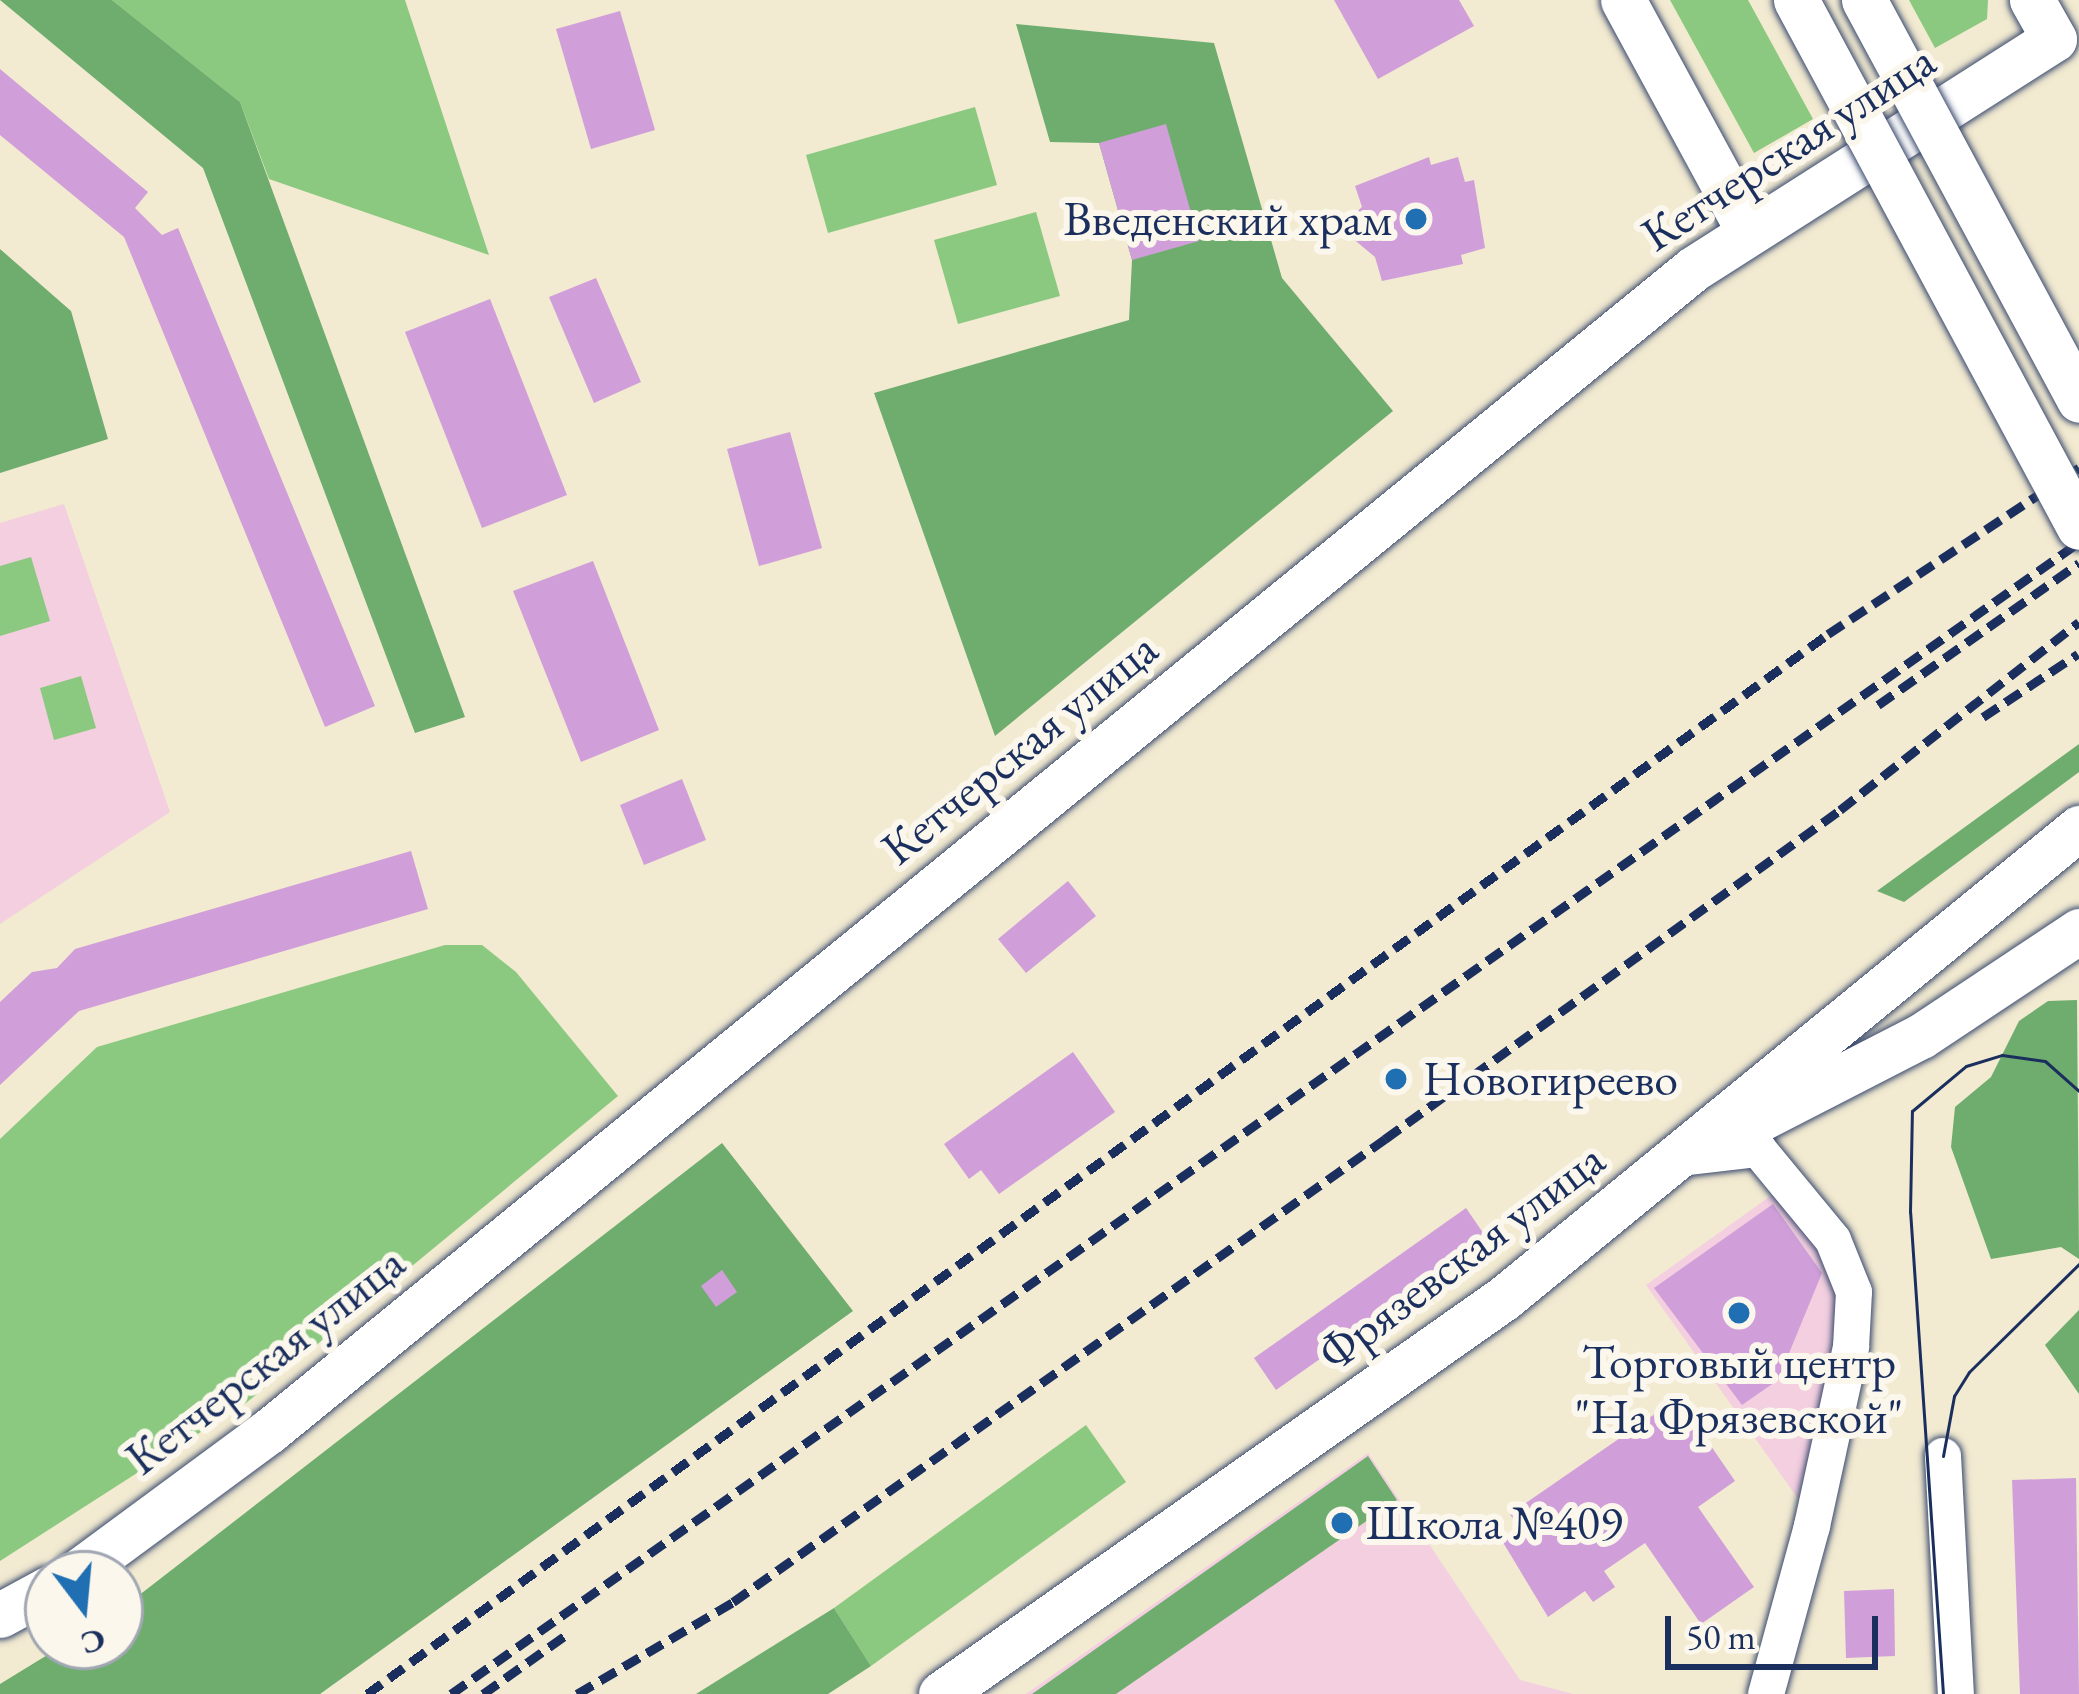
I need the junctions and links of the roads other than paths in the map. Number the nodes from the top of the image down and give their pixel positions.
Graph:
1 (1623, 0) edge
2 (1796, 0) edge
3 (1864, 0) edge
4 (2055, 24) edge
5 (1748, 230) junction
6 (2079, 400) edge
7 (2079, 526) edge
8 (2076, 837) edge
9 (2079, 932) edge
10 (1679, 1158) junction
11 (1943, 1456) dead end
12 (107, 1550) edge
13 (940, 1694) edge
14 (1766, 1694) edge
15 (1957, 1694) edge

1 - 5 main road
2 - 7 main road, bridge
3 - 6 main road, bridge
4 - 5 main road, Кетчерская улица
5 - 12 main road, Кетчерская улица
8 - 10 main road, Фрязевская улица
9 - 10 main road
10 - 13 main road, Фрязевская улица
10 - 14 street
11 - 15 street

